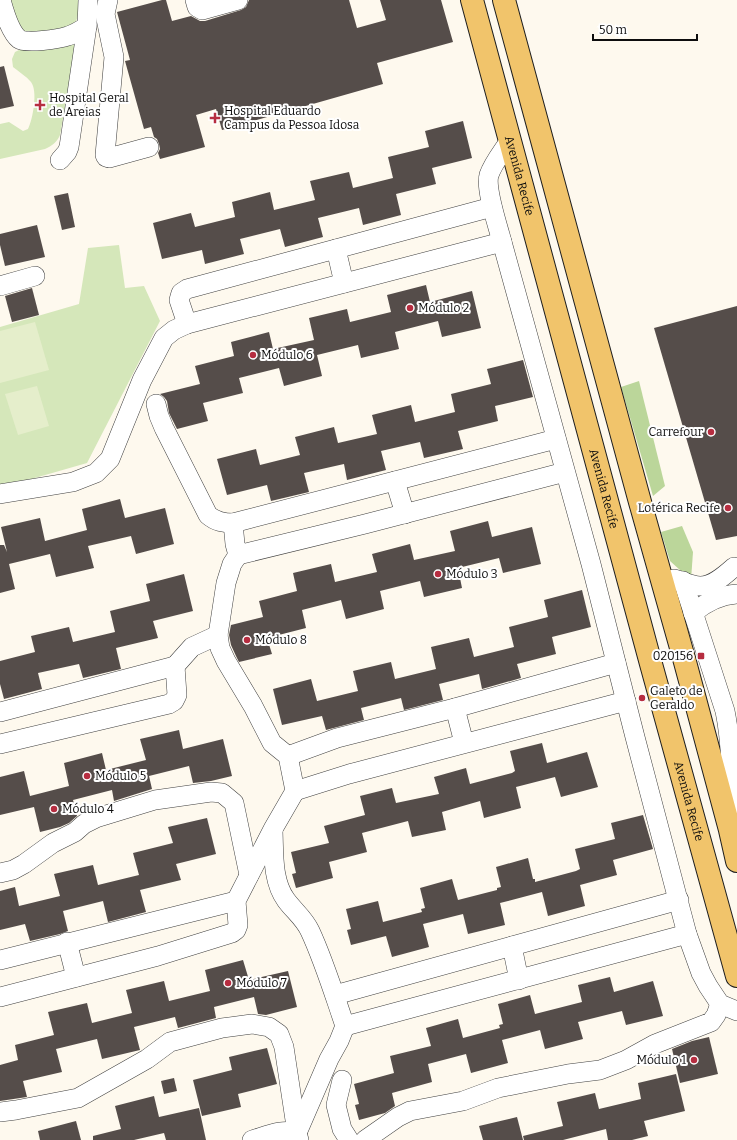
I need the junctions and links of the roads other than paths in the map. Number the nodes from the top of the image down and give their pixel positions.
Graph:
1 (1, 0) edge
2 (88, 0) edge
3 (108, 0) edge
4 (195, 0) edge
5 (238, 0) edge
6 (472, 0) edge
7 (504, 0) edge
8 (87, 26) junction
9 (510, 140) junction
10 (149, 147) dead end
11 (60, 160) dead end
12 (492, 206) junction
13 (502, 242) junction
14 (336, 248) junction
15 (35, 276) dead end
16 (344, 283) junction
17 (0, 286) edge
18 (187, 324) junction
19 (156, 404) dead end
20 (556, 439) junction
21 (565, 472) junction
22 (395, 481) junction
23 (0, 494) edge
24 (405, 514) junction
25 (234, 524) junction
26 (238, 555) junction
27 (734, 567) dead end
28 (661, 575) junction
29 (682, 581) junction
30 (737, 594) edge
31 (693, 613) junction
32 (218, 635) junction
33 (616, 663) junction
34 (651, 664) junction
35 (175, 666) junction
36 (626, 701) junction
37 (455, 708) junction
38 (3, 712) edge
39 (6, 742) edge
40 (464, 743) junction
41 (288, 756) junction
42 (296, 791) junction
43 (273, 829) junction
44 (734, 832) edge
45 (737, 861) edge
46 (737, 866) edge
47 (0, 873) edge
48 (250, 875) junction
49 (236, 900) junction
50 (679, 900) junction
51 (687, 934) junction
52 (67, 942) junction
53 (512, 946) junction
54 (0, 960) edge
55 (737, 976) edge
56 (76, 977) junction
57 (519, 980) junction
58 (334, 995) junction
59 (0, 997) edge
60 (720, 1004) junction
61 (737, 1011) edge
62 (345, 1026) junction
63 (342, 1080) dead end
64 (0, 1112) edge
65 (298, 1136) edge
66 (252, 1140) edge
67 (349, 1140) edge
68 (365, 1140) edge

1 - 8 street
2 - 8 street
3 - 10 street
4 - 5 street
6 - 9 main road, Avenida Recife
7 - 28 main road
8 - 11 street
9 - 12 street
9 - 34 main road, Avenida Recife
12 - 13 street
12 - 14 street
13 - 16 street
13 - 20 street
14 - 16 street
14 - 18 street
15 - 17 street
16 - 18 street
18 - 23 street
19 - 25 street
20 - 21 street
20 - 22 street
21 - 24 street
21 - 33 street
22 - 24 street
22 - 25 street
24 - 26 street
25 - 26 street
26 - 32 street
27 - 29 street
28 - 29 street
28 - 44 main road
29 - 31 street
30 - 31 street
31 - 44 street
32 - 35 street
32 - 41 street
33 - 36 street
33 - 37 street
34 - 46 main road
34 - 55 main road, Avenida Recife
35 - 38 street
35 - 39 street
36 - 40 street
36 - 50 street
37 - 40 street
37 - 41 street
38 - 39 street
40 - 42 street
41 - 42 street
42 - 43 street
43 - 48 street
43 - 58 street
44 - 45 main road
47 - 48 street
48 - 49 street
49 - 52 street
49 - 56 street
50 - 51 street
50 - 53 street
51 - 57 street
51 - 60 street
52 - 54 street
52 - 56 street
53 - 57 street
53 - 58 street
56 - 59 street
57 - 62 street
58 - 62 street
60 - 61 street
60 - 68 street
62 - 65 street
63 - 67 street
64 - 65 street
65 - 66 street

